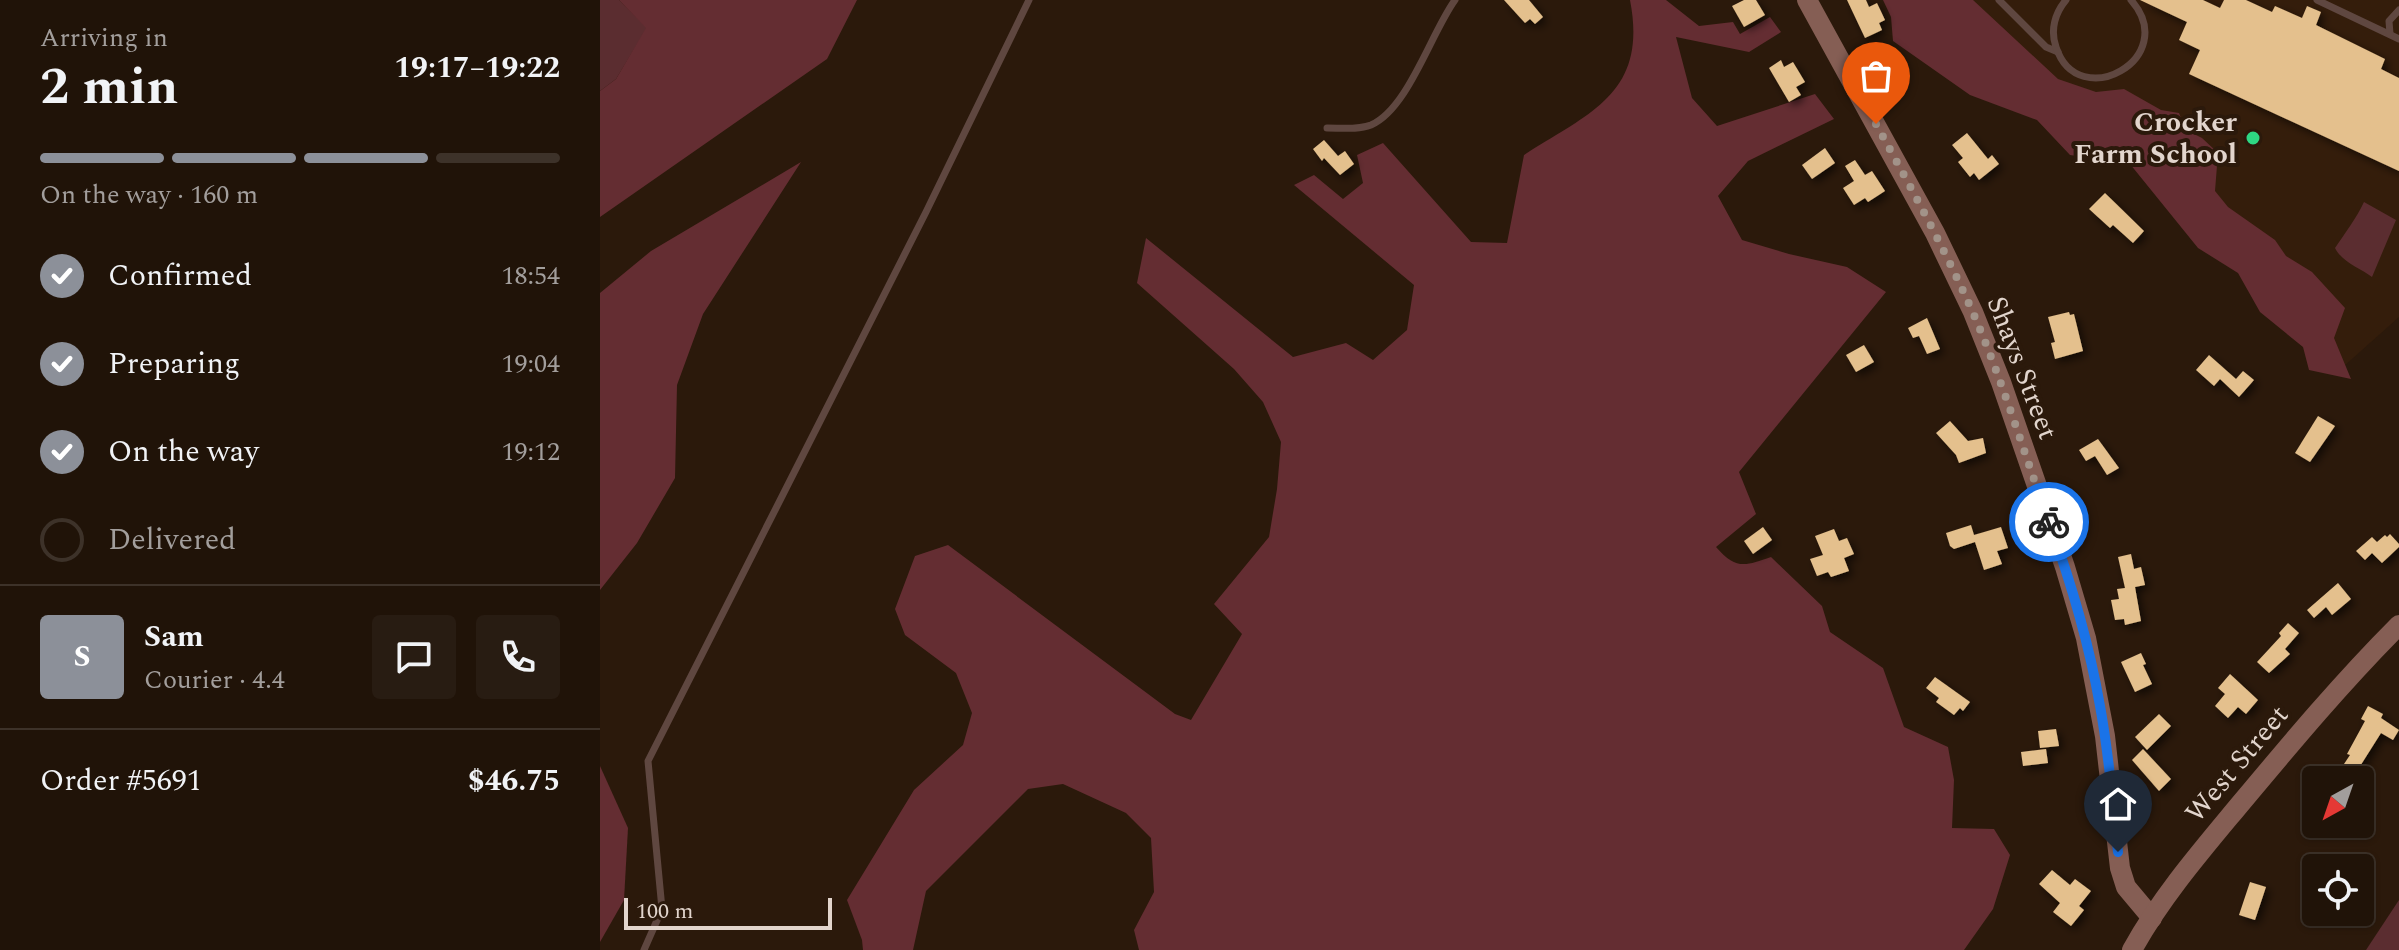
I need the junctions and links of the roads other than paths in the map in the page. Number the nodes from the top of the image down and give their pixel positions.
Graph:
1 (1029, 0) edge
2 (1455, 0) edge
3 (1807, 0) edge
4 (1999, 0) edge
5 (2066, 0) edge
6 (2131, 0) edge
7 (2317, 0) edge
8 (2399, 10) edge
9 (2390, 34) junction
10 (2399, 39) edge
11 (2058, 52) junction
12 (1327, 128) dead end
13 (2399, 625) edge
14 (2152, 918) junction
15 (644, 950) edge
16 (2132, 950) edge

1 - 15 lane
2 - 12 lane
3 - 14 main road, Shays Street
4 - 11 lane
5 - 11 lane
6 - 11 lane
7 - 9 lane
8 - 9 lane
9 - 10 lane
13 - 14 main road, West Street
14 - 16 main road, West Street

